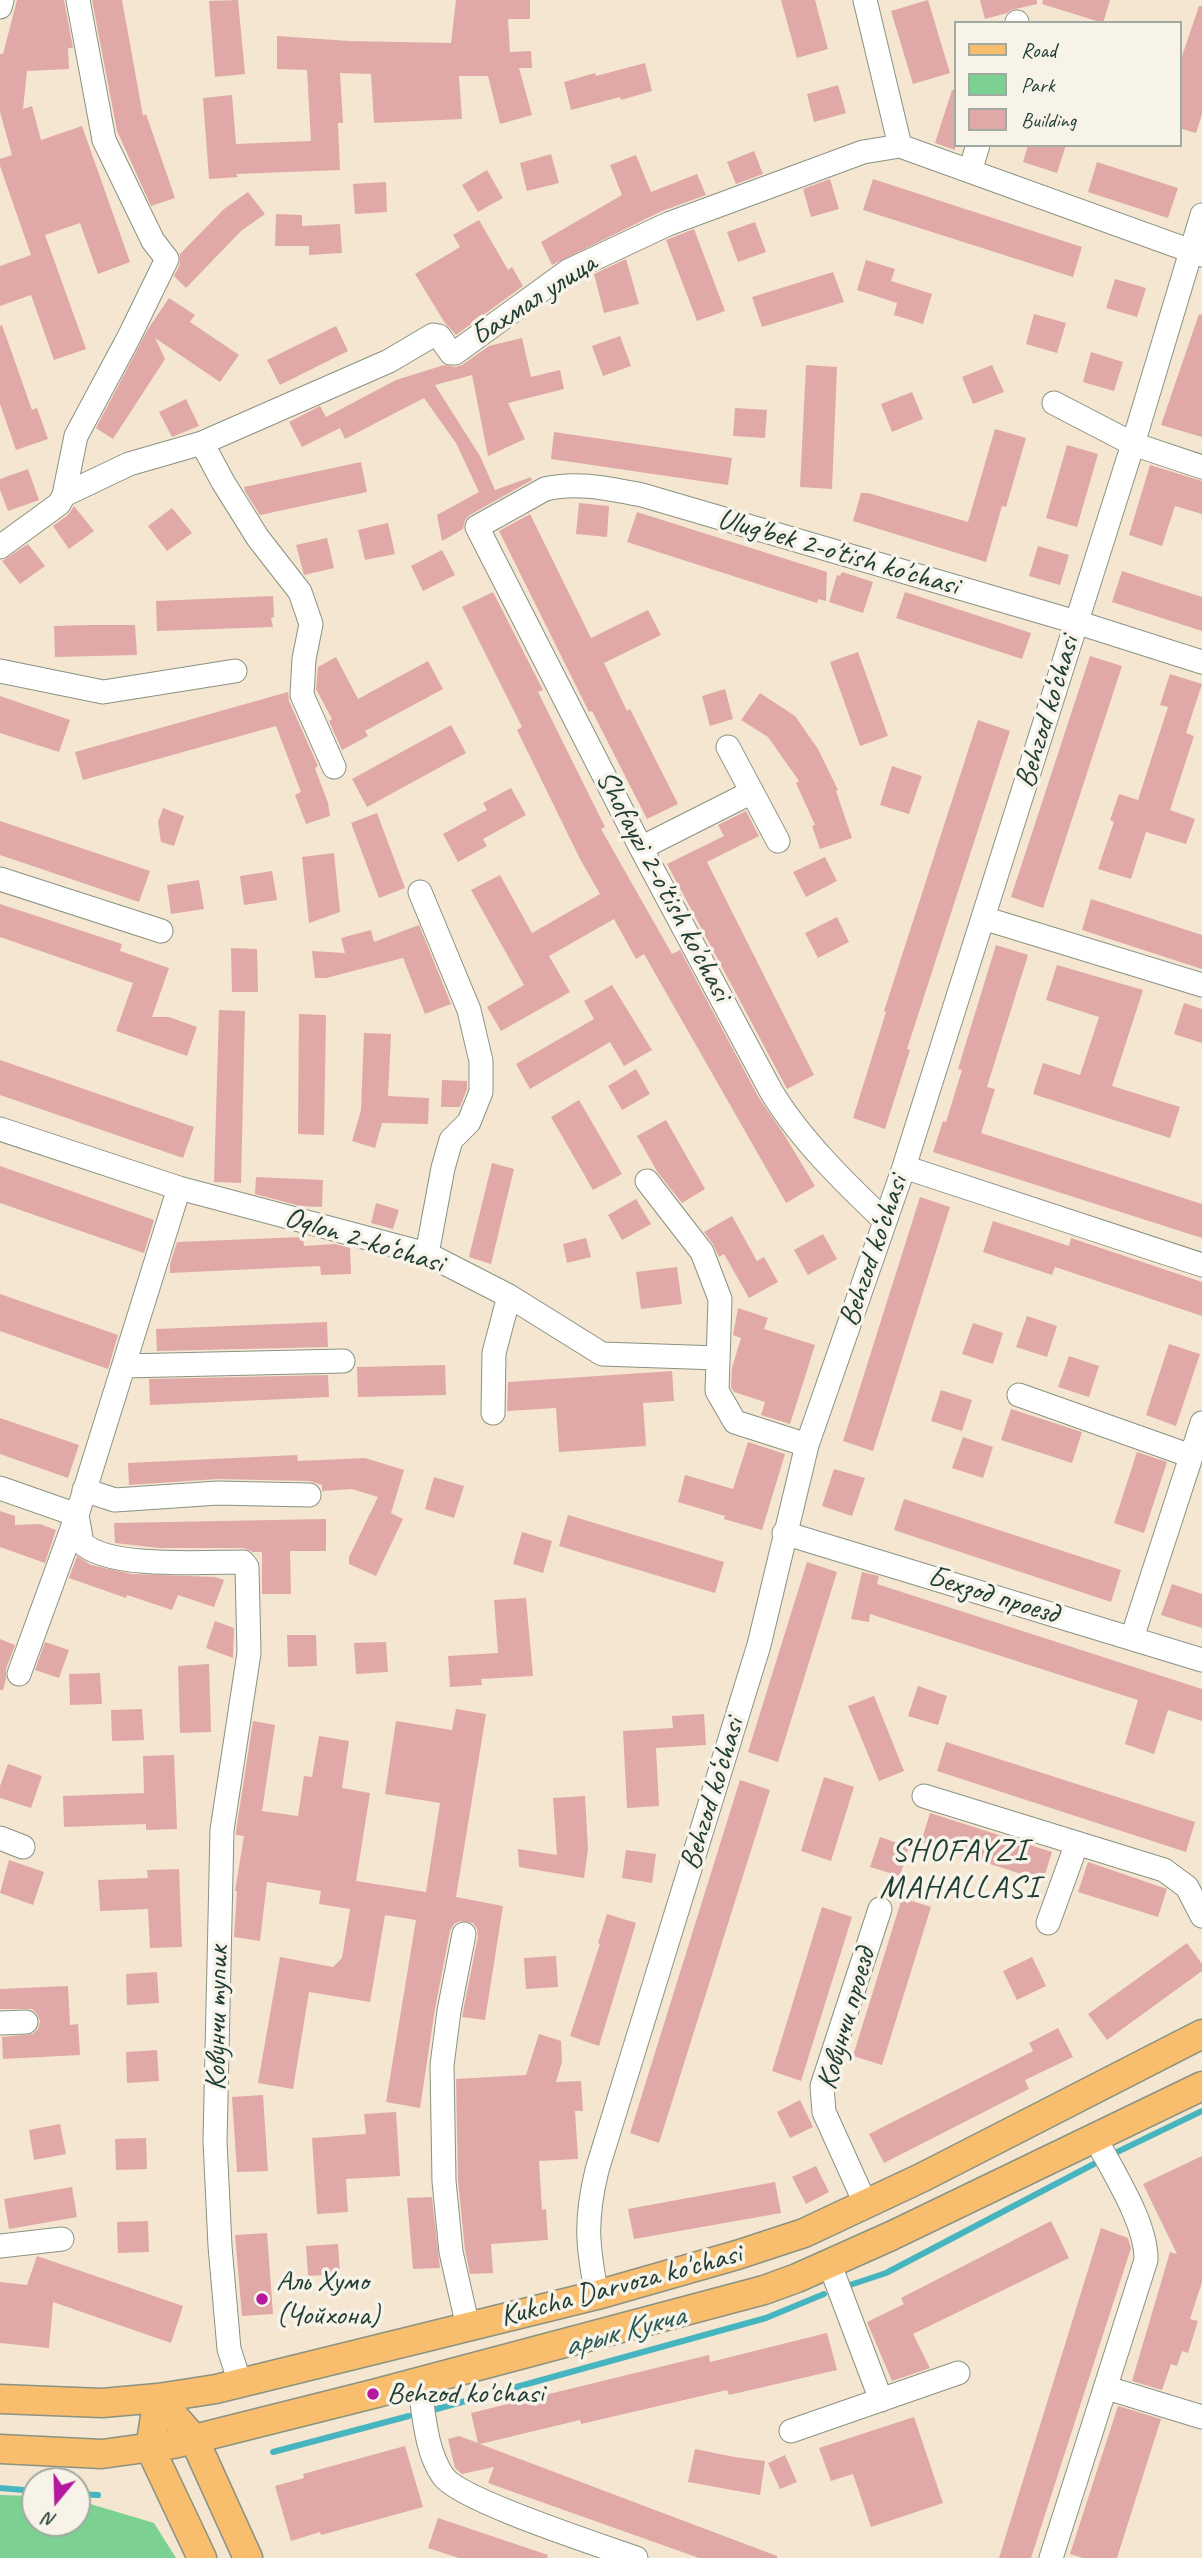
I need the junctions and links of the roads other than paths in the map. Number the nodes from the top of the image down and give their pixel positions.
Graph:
1 (2, 0) edge
2 (78, 0) edge
3 (866, 0) edge
4 (0, 7) edge
5 (900, 146) junction
6 (977, 147) edge
7 (970, 171) junction
8 (1202, 215) edge
9 (1197, 253) edge
10 (1054, 402) dead end
11 (202, 443) junction
12 (1133, 444) junction
13 (1202, 467) edge
14 (64, 495) junction
15 (477, 527) joint
16 (0, 547) edge
17 (1076, 622) junction
18 (1202, 662) edge
19 (0, 671) edge
20 (234, 671) dead end
21 (728, 747) dead end
22 (334, 767) dead end
23 (752, 792) junction
24 (778, 841) dead end
25 (641, 848) junction
26 (0, 879) edge
27 (419, 892) dead end
28 (983, 918) junction
29 (161, 931) dead end
30 (1202, 985) edge
31 (0, 1129) edge
32 (904, 1167) junction
33 (647, 1181) dead end
34 (178, 1188) junction
35 (885, 1221) junction
36 (427, 1254) junction
37 (1202, 1265) edge
38 (509, 1296) junction
39 (718, 1358) junction
40 (343, 1361) dead end
41 (124, 1366) junction
42 (1019, 1395) dead end
43 (493, 1413) dead end
44 (1202, 1423) edge
45 (807, 1445) junction
46 (1191, 1456) junction
47 (0, 1488) edge
48 (85, 1490) junction
49 (309, 1495) dead end
50 (77, 1515) junction
51 (784, 1533) junction
52 (1132, 1638) junction
53 (1202, 1660) edge
54 (19, 1674) dead end
55 (925, 1796) dead end
56 (0, 1838) edge
57 (1077, 1843) junction
58 (23, 1847) dead end
59 (880, 1909) dead end
60 (1202, 1916) edge
61 (1048, 1923) dead end
62 (464, 1934) dead end
63 (26, 2022) dead end
64 (0, 2023) edge
65 (1202, 2034) edge
66 (1202, 2086) edge
67 (1103, 2153) junction
68 (923, 2177) junction
69 (866, 2205) junction
70 (940, 2213) junction
71 (62, 2239) dead end
72 (0, 2246) edge
73 (830, 2265) junction
74 (597, 2295) junction
75 (468, 2327) junction
76 (958, 2373) dead end
77 (419, 2382) junction
78 (240, 2383) junction
79 (1107, 2388) junction
80 (158, 2398) junction
81 (0, 2399) edge
82 (881, 2400) junction
83 (1202, 2417) edge
84 (791, 2431) dead end
85 (194, 2440) junction
86 (150, 2448) junction
87 (0, 2449) edge
88 (202, 2558) edge
89 (248, 2558) edge
90 (636, 2558) edge
91 (1051, 2558) edge

1 - 4 street
2 - 14 street
3 - 5 street
5 - 7 street
5 - 11 street, Бахмал улица
6 - 7 street
7 - 9 street
8 - 9 street, Behzod ko‘chasi
9 - 12 street, Behzod ko‘chasi
10 - 12 street
11 - 14 street, Бахмал улица
11 - 22 street
12 - 13 street
12 - 17 street, Behzod ko‘chasi
14 - 16 street, Бахмал улица
15 - 17 street, Ulug'bek 2-o'tish ko'chasi
15 - 25 street, Shofayzi 2-o'tish ko'chasi
17 - 18 street, Ulug'bek 2-o'tish ko'chasi
17 - 28 street, Behzod ko‘chasi
19 - 20 street
21 - 23 street
23 - 24 street
23 - 25 street
25 - 35 street, Shofayzi 2-o'tish ko'chasi
26 - 29 street
27 - 36 street
28 - 30 street
28 - 32 street, Behzod ko‘chasi
31 - 34 street, Oqlon 2-ko‘chasi
32 - 35 street, Behzod ko‘chasi
32 - 37 street
33 - 39 street
34 - 36 street, Oqlon 2-ko‘chasi
34 - 41 street
35 - 45 street, Behzod ko‘chasi
36 - 38 street, Oqlon 2-ko‘chasi
38 - 39 street, Oqlon 2-ko‘chasi
38 - 43 street
39 - 45 street
40 - 41 street
41 - 48 street
42 - 46 street
44 - 46 street
45 - 51 street, Behzod ko‘chasi
46 - 52 street
47 - 50 street
48 - 49 street
48 - 50 street
50 - 54 street
50 - 78 street, Ковунчи тупик
51 - 52 street, Бехзод проезд
51 - 74 street, Behzod ko‘chasi
52 - 53 street, Бехзод проезд
55 - 57 street
56 - 58 street
57 - 60 street
57 - 61 street
59 - 69 street, Ковунчи проезд
62 - 75 street
63 - 64 street
65 - 68 main road, Kukcha Darvoza ko'chasi
66 - 67 main road, Kukcha Darvoza ko'chasi
67 - 70 main road, Kukcha Darvoza ko'chasi
67 - 79 street
68 - 69 main road, Kukcha Darvoza ko'chasi
68 - 70 main road
69 - 74 main road, Kukcha Darvoza ko'chasi
70 - 73 main road, Kukcha Darvoza ko'chasi
71 - 72 street
73 - 77 main road, Kukcha Darvoza ko'chasi
73 - 82 street
74 - 75 main road, Kukcha Darvoza ko'chasi
75 - 78 main road, Kukcha Darvoza ko'chasi
76 - 82 street
77 - 85 main road, Kukcha Darvoza ko'chasi
77 - 90 street
78 - 80 main road, Kukcha Darvoza ko'chasi
79 - 83 street
79 - 91 street
80 - 81 main road, Kukcha Darvoza ko'chasi
80 - 85 main road
80 - 86 main road
82 - 84 street
85 - 86 main road, Kukcha Darvoza ko'chasi
85 - 89 main road
86 - 87 main road, Kukcha Darvoza ko'chasi
86 - 88 main road

